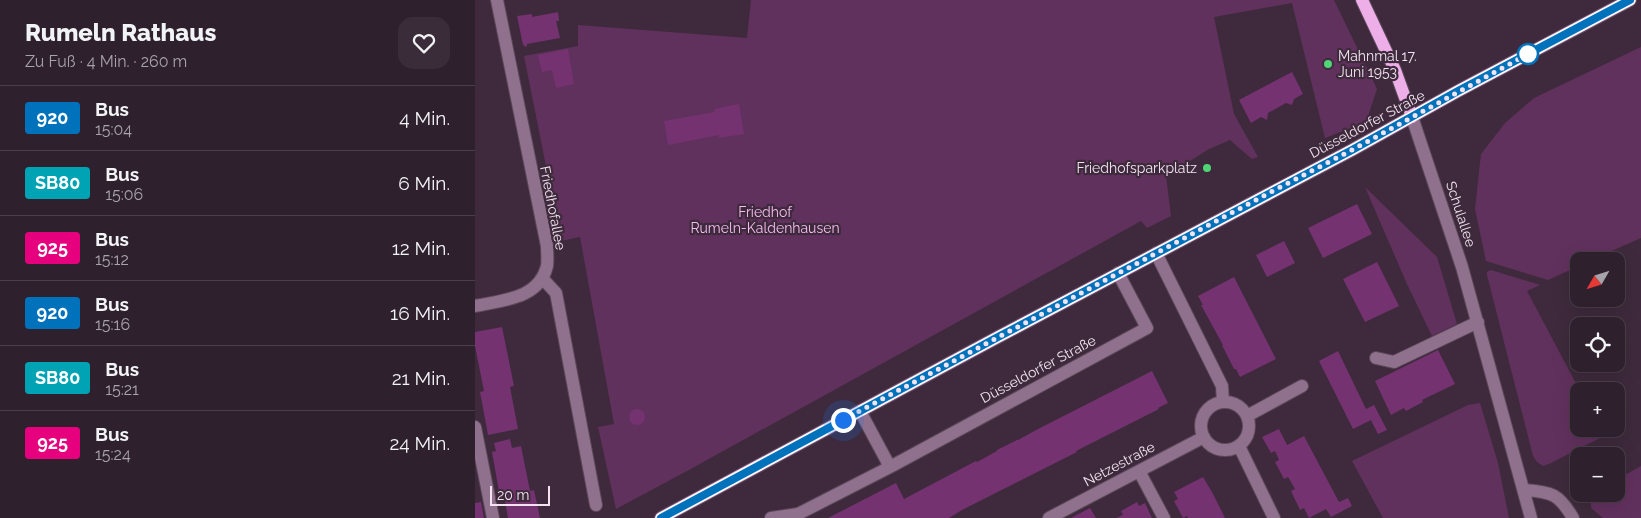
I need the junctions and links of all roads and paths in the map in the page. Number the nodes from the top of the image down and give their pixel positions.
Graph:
1 (497, 0) edge
2 (1362, 0) edge
3 (1629, 0) edge
4 (1412, 116) junction
5 (1156, 252) junction
6 (1118, 273) junction
7 (543, 279) junction
8 (475, 306) edge
9 (1479, 322) junction
10 (1376, 358) dead end
11 (1302, 386) dead end
12 (1223, 402) junction
13 (860, 411) junction
14 (1247, 416) junction
15 (475, 427) edge
16 (1204, 436) junction
17 (1239, 446) junction
18 (890, 467) junction
19 (1139, 471) junction
20 (1525, 490) junction
21 (596, 505) dead end
22 (493, 518) edge
23 (661, 518) edge
24 (771, 518) edge
25 (1049, 518) edge
26 (1164, 518) edge
27 (1274, 518) edge
28 (1531, 518) edge
29 (1573, 518) edge

1 - 7 street, Friedhofallee
2 - 4 main road
3 - 4 main road, Düsseldorfer Straße
4 - 5 main road, Düsseldorfer Straße
4 - 9 street, Schulallee
5 - 6 main road, Düsseldorfer Straße
5 - 12 street
6 - 13 main road, Düsseldorfer Straße
6 - 18 street, Düsseldorfer Straße
7 - 8 street
7 - 21 street
9 - 10 street
9 - 20 street, Schulallee
11 - 14 street
12 - 14 street
12 - 16 street
13 - 18 street
13 - 23 main road, Düsseldorfer Straße
14 - 17 street
15 - 22 street
16 - 17 street
16 - 19 street, Netzestraße
17 - 27 street
18 - 24 street, Düsseldorfer Straße
19 - 25 street, Netzestraße
19 - 26 street
20 - 28 street, Schulallee
20 - 29 street

